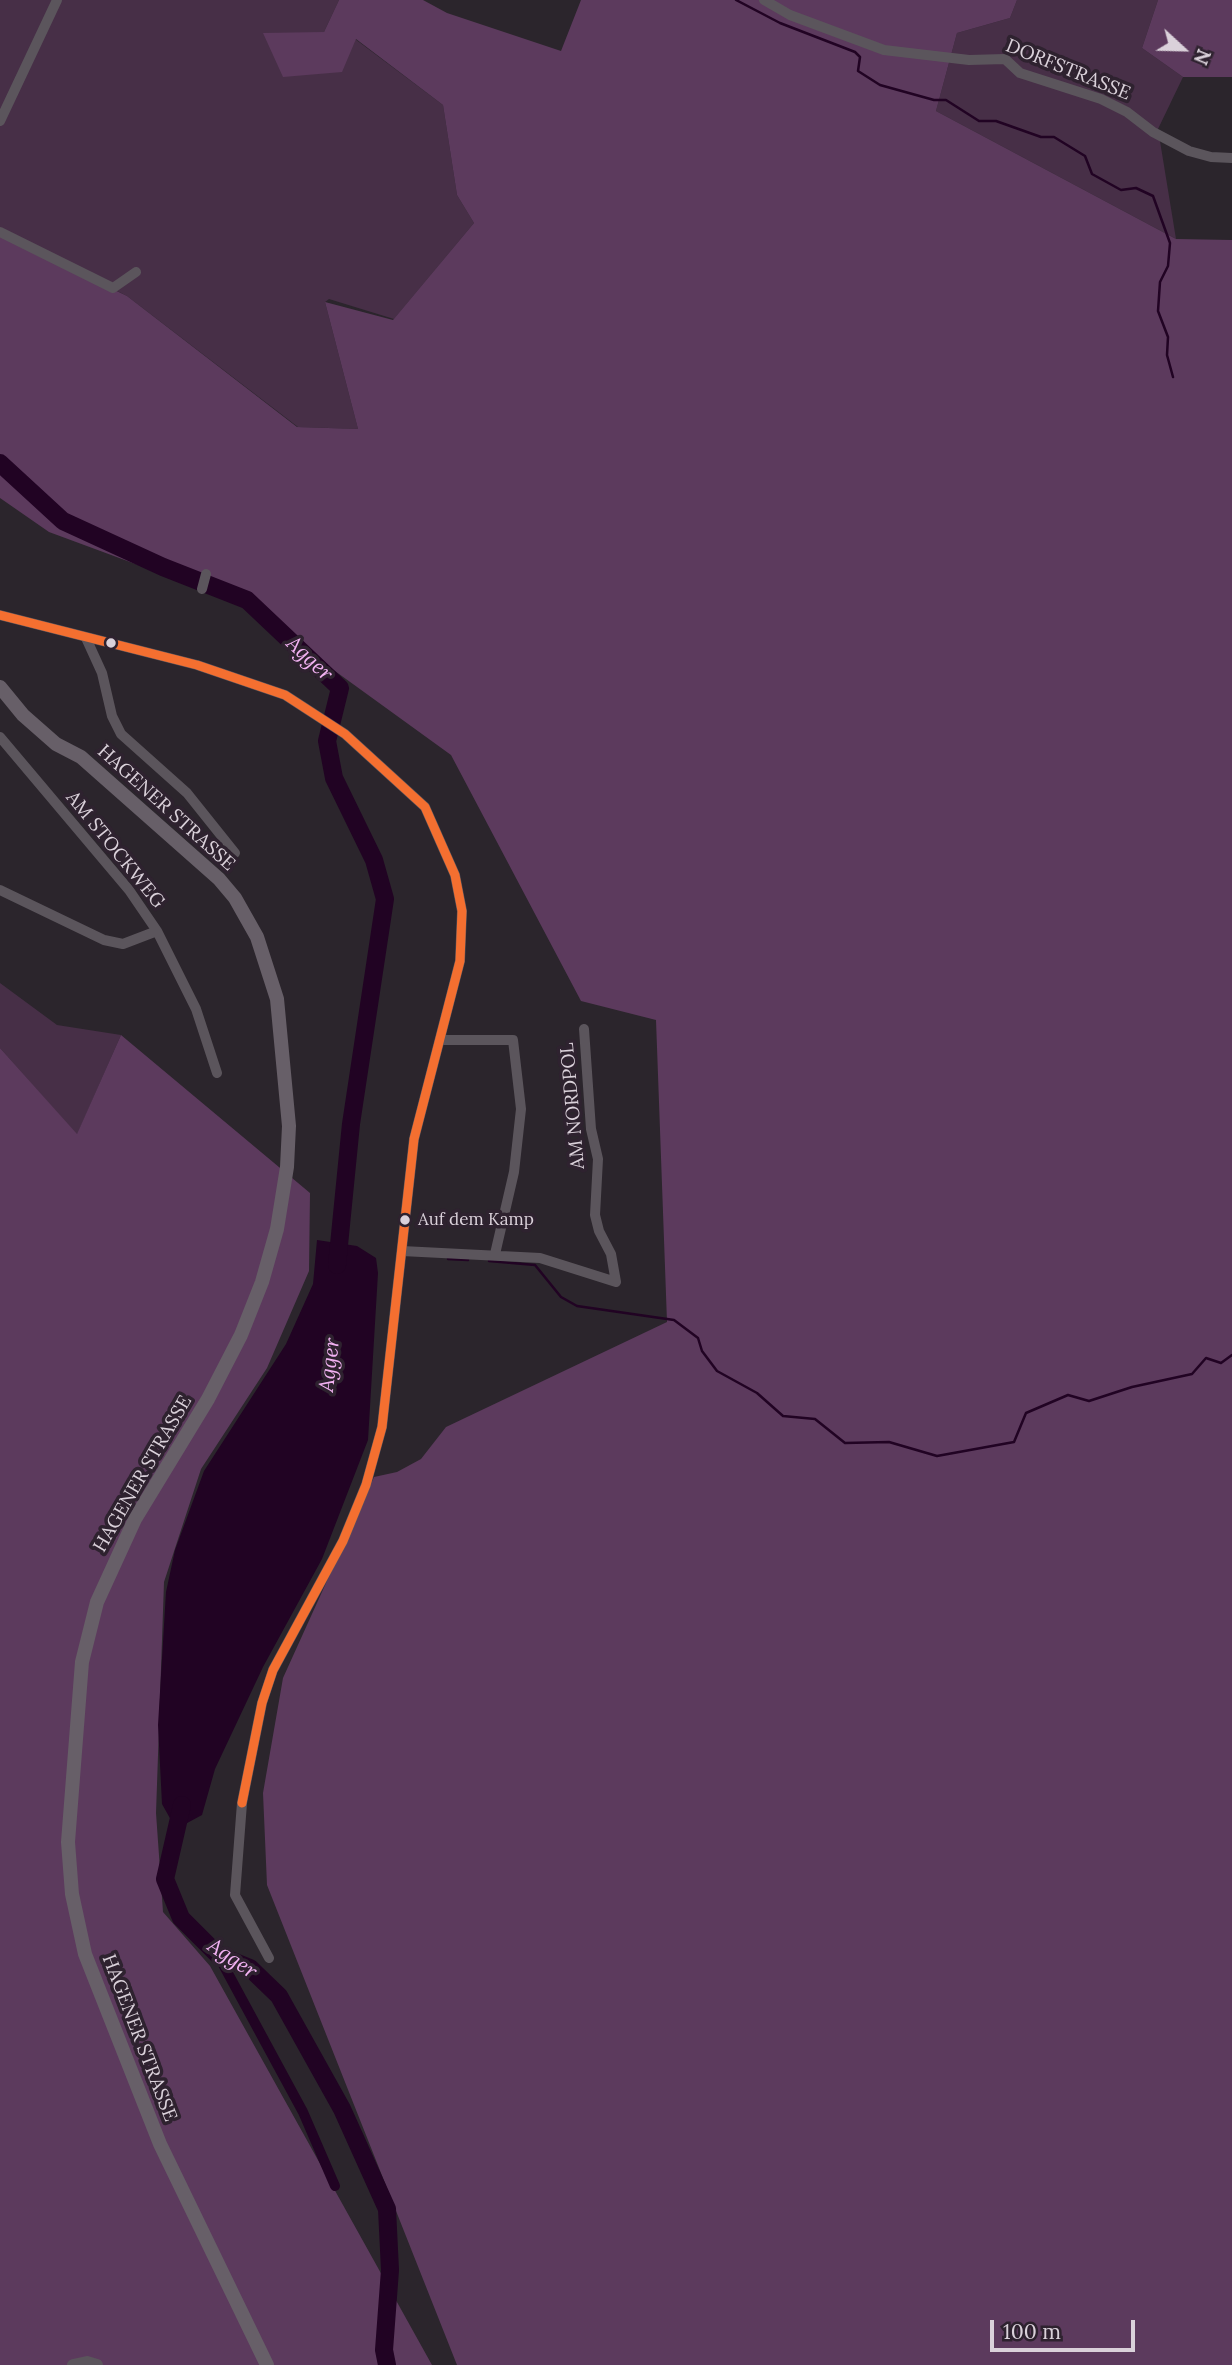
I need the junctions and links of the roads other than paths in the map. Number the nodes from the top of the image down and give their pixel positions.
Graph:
1 (57, 0) edge
2 (764, 0) edge
3 (0, 121) edge
4 (1232, 158) edge
5 (0, 232) edge
6 (136, 272) dead end
7 (206, 574) dead end
8 (202, 589) dead end
9 (0, 615) edge
10 (86, 638) junction
11 (0, 687) edge
12 (0, 737) edge
13 (235, 853) dead end
14 (0, 890) edge
15 (157, 931) junction
16 (584, 1029) dead end
17 (440, 1041) junction
18 (217, 1073) dead end
19 (402, 1251) junction
20 (495, 1254) junction
21 (269, 1958) dead end
22 (73, 2365) edge
23 (97, 2365) edge
24 (267, 2365) edge

1 - 3 street
2 - 4 street, DORFSTRASSE
5 - 6 street
7 - 8 street
9 - 10 street
10 - 13 street
10 - 17 street
11 - 24 main road, HAGENER STRASSE
12 - 15 street, AM STOCKWEG
14 - 15 street
15 - 18 street, AM STOCKWEG
16 - 20 street, AM NORDPOL
17 - 19 street
17 - 20 street
19 - 20 street
19 - 21 street
22 - 23 street

